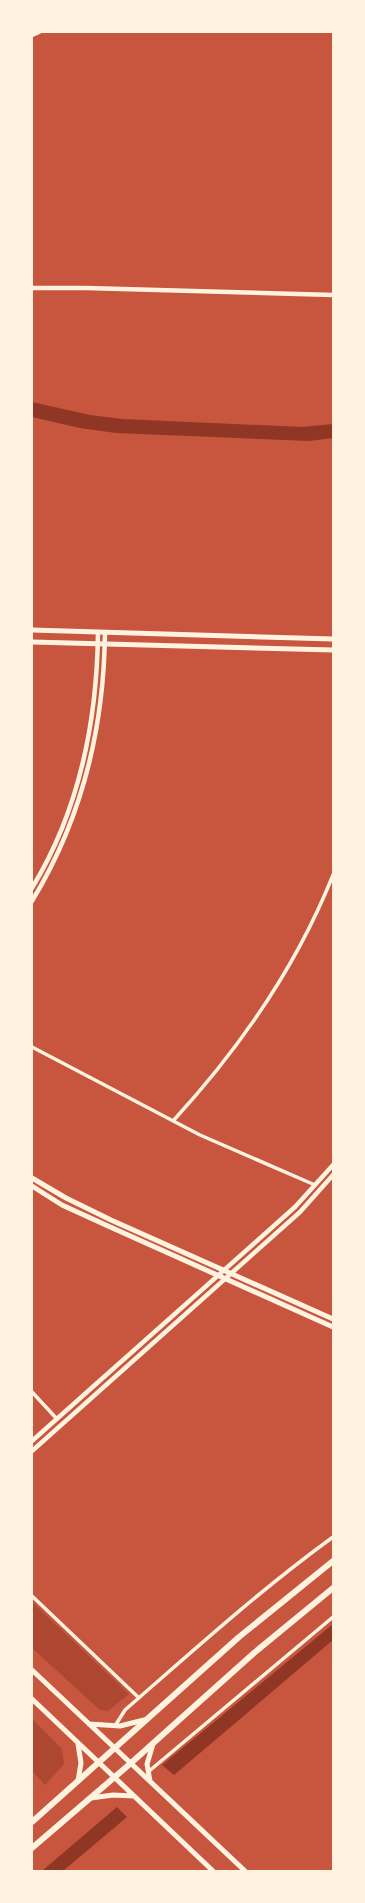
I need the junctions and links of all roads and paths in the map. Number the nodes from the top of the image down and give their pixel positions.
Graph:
1 (39, 32) edge
2 (32, 35) edge
3 (32, 288) edge
4 (333, 295) edge
5 (32, 630) edge
6 (98, 632) junction
7 (105, 632) junction
8 (333, 639) edge
9 (32, 642) edge
10 (98, 644) junction
11 (105, 644) junction
12 (333, 650) edge
13 (333, 875) edge
14 (32, 888) edge
15 (32, 901) edge
16 (32, 1047) edge
17 (173, 1121) junction
18 (333, 1165) edge
19 (333, 1175) edge
20 (32, 1178) edge
21 (315, 1185) junction
22 (32, 1186) edge
23 (224, 1271) junction
24 (231, 1274) junction
25 (218, 1276) junction
26 (225, 1279) junction
27 (333, 1319) edge
28 (333, 1326) edge
29 (32, 1392) edge
30 (57, 1420) junction
31 (32, 1441) edge
32 (32, 1451) edge
33 (333, 1537) edge
34 (333, 1561) edge
35 (333, 1588) edge
36 (32, 1596) edge
37 (333, 1617) edge
38 (32, 1670) edge
39 (139, 1698) junction
40 (32, 1700) edge
41 (147, 1719) junction
42 (89, 1724) junction
43 (115, 1726) junction
44 (154, 1742) junction
45 (78, 1743) junction
46 (115, 1748) junction
47 (98, 1763) junction
48 (131, 1763) junction
49 (148, 1772) junction
50 (114, 1778) junction
51 (78, 1781) junction
52 (150, 1782) junction
53 (134, 1796) junction
54 (90, 1798) junction
55 (32, 1822) edge
56 (32, 1848) edge
57 (213, 1871) edge
58 (246, 1871) edge

1 - 2 street
3 - 4 street
5 - 6 main road
6 - 7 main road
6 - 10 street
7 - 8 main road
7 - 11 street
9 - 10 main road
10 - 11 main road
10 - 14 street
11 - 12 main road
11 - 15 street
13 - 17 street
16 - 17 street
17 - 21 street
18 - 21 street
19 - 24 street
20 - 23 main road
21 - 23 street
22 - 25 main road
23 - 24 main road
23 - 25 street
24 - 26 street
24 - 27 main road
25 - 26 main road
25 - 30 street
26 - 28 main road
26 - 32 street
29 - 30 street
30 - 31 street
33 - 39 street
34 - 41 main road
35 - 44 main road
36 - 39 street
37 - 49 street
38 - 42 main road
39 - 43 street
40 - 45 main road
41 - 43 main road
41 - 46 main road
42 - 43 main road
42 - 46 main road
44 - 48 main road
44 - 49 main road
45 - 47 main road
45 - 51 main road
46 - 47 main road
46 - 48 main road
47 - 50 main road
47 - 51 main road
48 - 50 main road
48 - 52 main road
49 - 52 main road
50 - 53 main road
50 - 54 main road
51 - 55 main road
52 - 58 main road
53 - 54 main road
53 - 57 main road
54 - 56 main road

